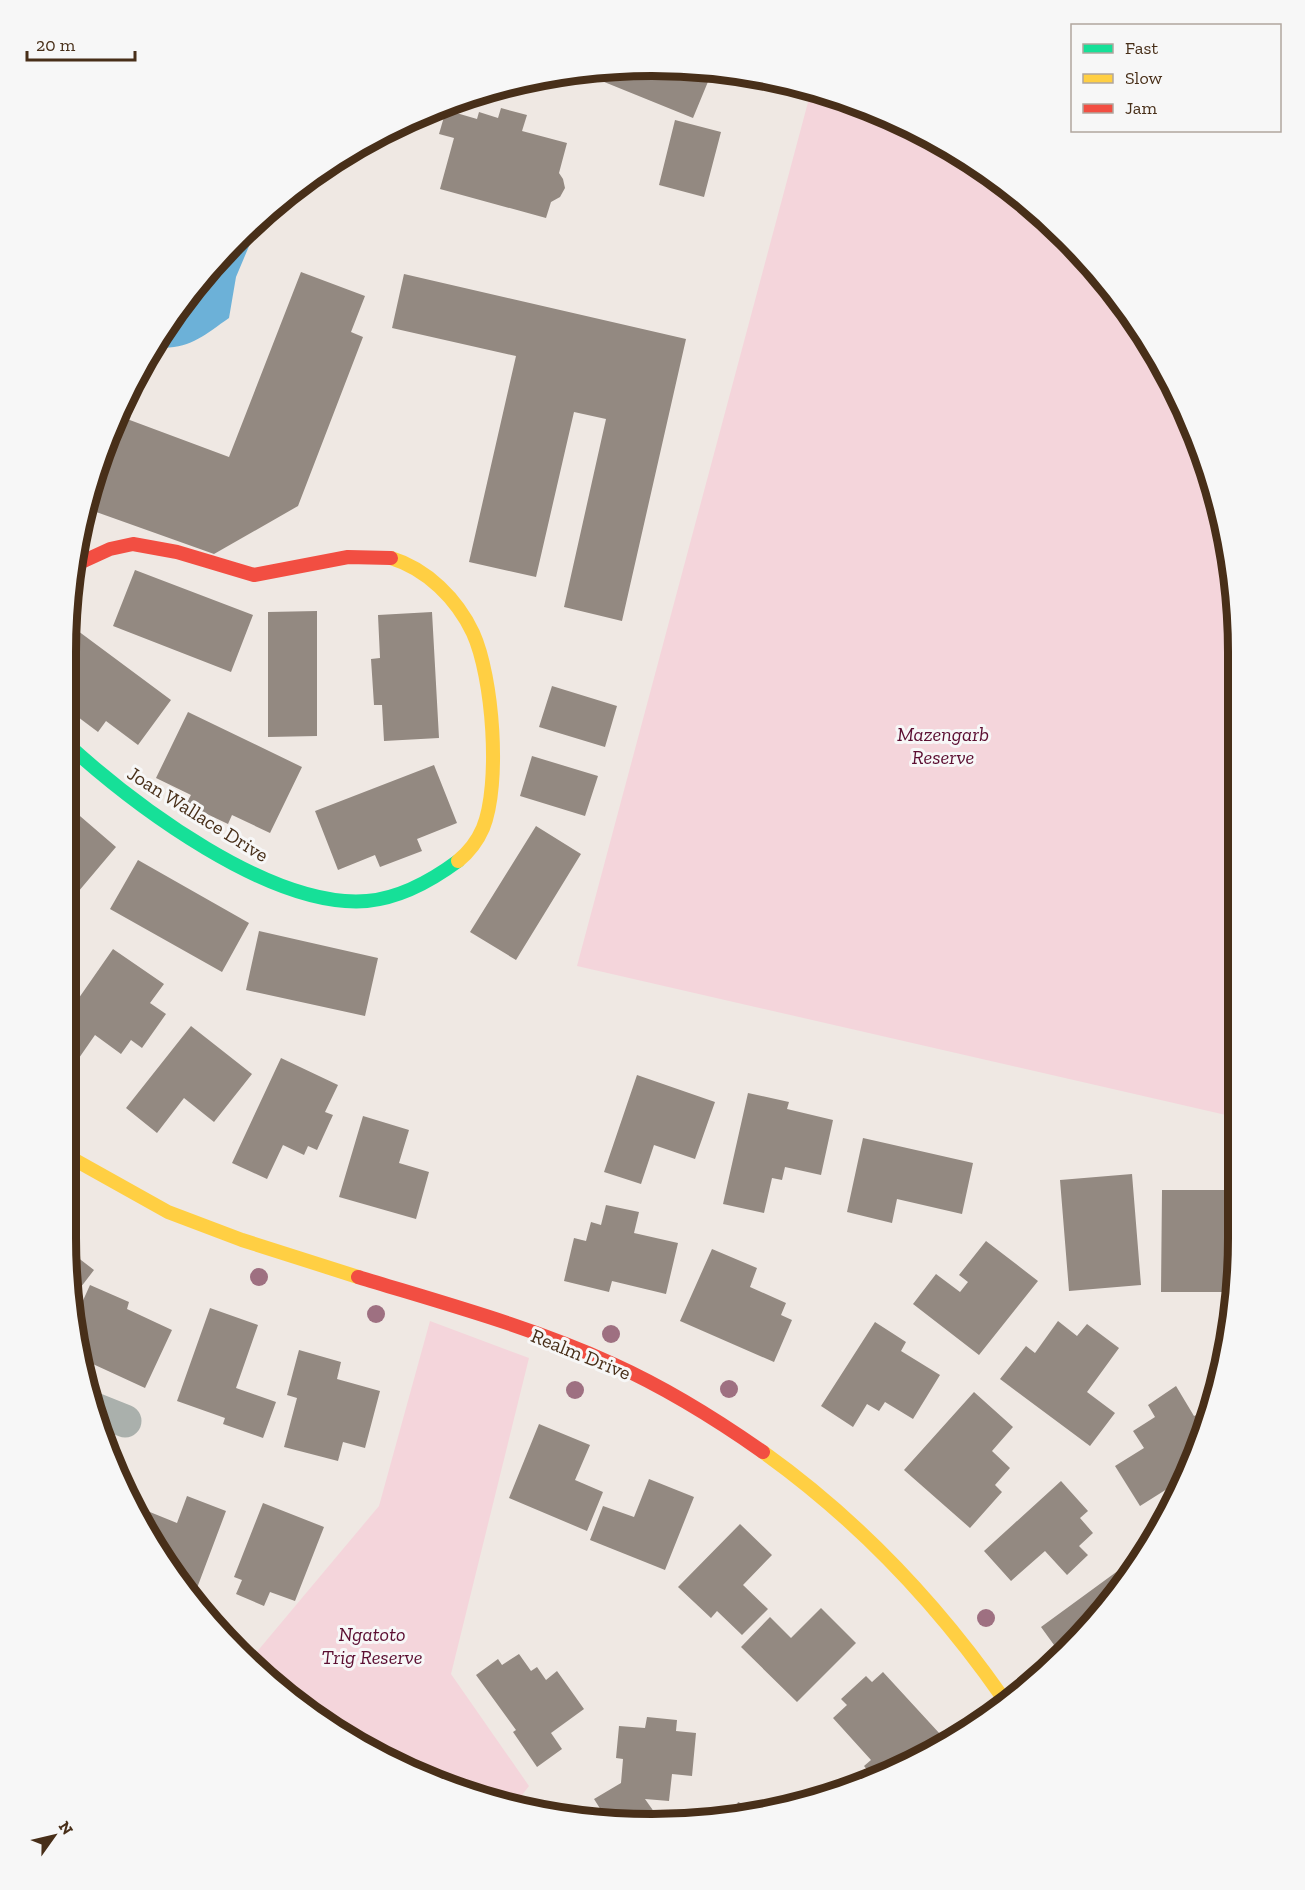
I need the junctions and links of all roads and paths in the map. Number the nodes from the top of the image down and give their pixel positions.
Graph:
1 (84, 561) edge
2 (76, 753) edge
3 (76, 1161) edge
4 (104, 1413) edge
5 (125, 1421) dead end
6 (1001, 1695) edge

1 - 2 street, Joan Wallace Drive
3 - 6 street, Realm Drive
4 - 5 street

